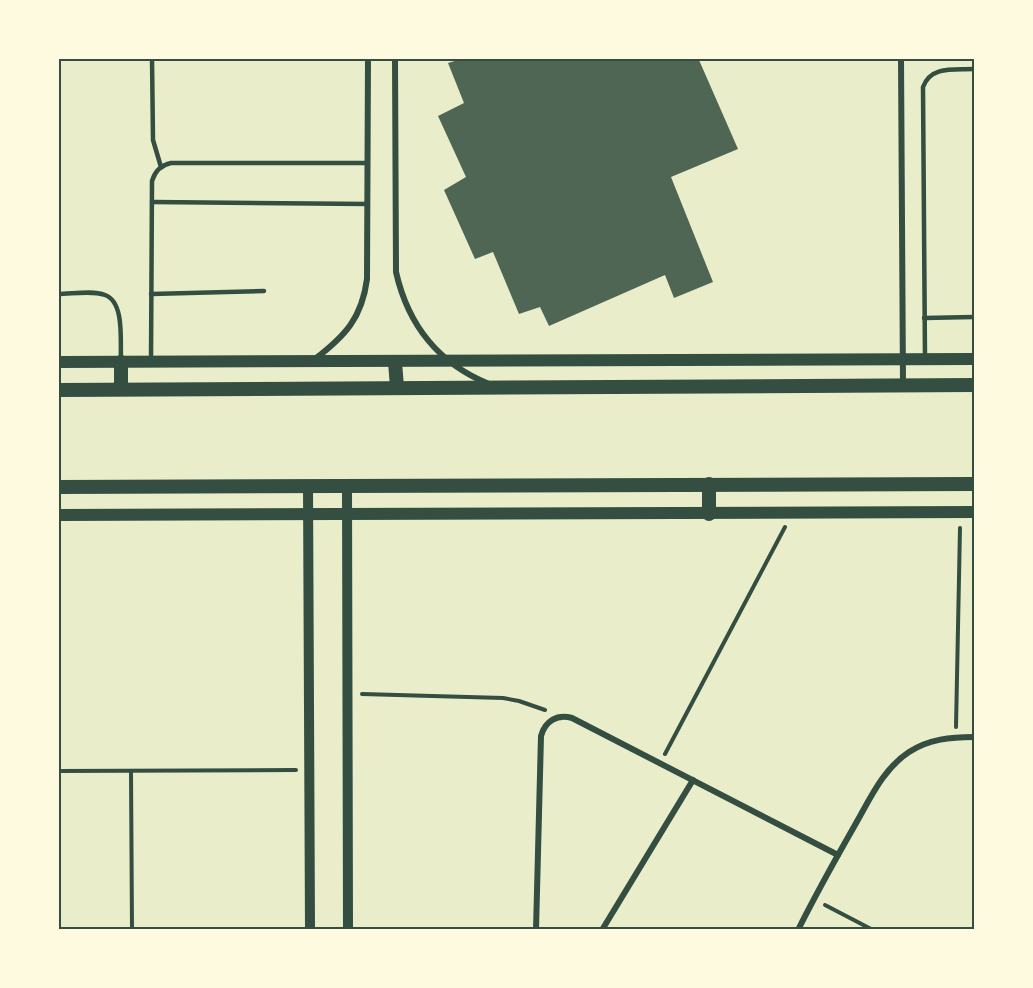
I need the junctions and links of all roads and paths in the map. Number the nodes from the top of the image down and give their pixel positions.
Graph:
1 (152, 58) edge
2 (368, 58) edge
3 (395, 58) edge
4 (901, 58) edge
5 (975, 69) edge
6 (368, 163) junction
7 (161, 167) junction
8 (152, 202) junction
9 (368, 204) junction
10 (264, 291) dead end
11 (58, 294) edge
12 (152, 294) junction
13 (975, 317) edge
14 (924, 318) junction
15 (903, 359) junction
16 (925, 359) junction
17 (975, 359) edge
18 (58, 362) edge
19 (121, 362) junction
20 (151, 362) junction
21 (395, 362) junction
22 (449, 362) junction
23 (310, 363) junction
24 (903, 385) junction
25 (975, 385) edge
26 (496, 386) junction
27 (397, 387) junction
28 (121, 389) junction
29 (58, 390) edge
30 (709, 484) junction
31 (975, 484) edge
32 (308, 485) junction
33 (347, 485) junction
34 (58, 487) edge
35 (960, 512) junction
36 (975, 512) edge
37 (308, 513) junction
38 (792, 513) junction
39 (347, 514) junction
40 (709, 514) junction
41 (58, 515) edge
42 (348, 693) junction
43 (559, 717) junction
44 (956, 737) junction
45 (975, 737) edge
46 (660, 763) junction
47 (309, 770) junction
48 (58, 771) edge
49 (131, 771) junction
50 (693, 780) junction
51 (838, 855) junction
52 (814, 900) junction
53 (132, 930) edge
54 (310, 930) edge
55 (348, 930) edge
56 (536, 930) edge
57 (602, 930) edge
58 (798, 930) edge
59 (873, 930) edge

1 - 7 lane
2 - 6 street
3 - 22 street
4 - 15 street
5 - 14 lane
6 - 7 lane
6 - 9 street
7 - 8 lane
8 - 9 lane
8 - 12 lane
9 - 23 street
10 - 12 lane
11 - 19 lane
12 - 20 lane
13 - 14 lane
14 - 16 lane
15 - 16 main road
15 - 22 main road
15 - 24 street
16 - 17 main road
18 - 19 main road
19 - 20 main road
19 - 28 main road
20 - 23 main road
21 - 22 main road
21 - 23 main road
21 - 27 main road
22 - 26 street
24 - 25 main road
24 - 26 main road
26 - 27 main road
27 - 28 main road
28 - 29 main road
30 - 31 main road
30 - 33 main road
30 - 40 main road
32 - 33 main road
32 - 34 main road
32 - 37 street
33 - 39 street
35 - 36 main road
35 - 38 main road
35 - 44 path
37 - 39 main road
37 - 41 main road
37 - 47 street
38 - 40 main road
38 - 46 path
39 - 40 main road
39 - 42 street
42 - 43 path
42 - 55 street
43 - 46 street
43 - 56 street
44 - 45 street
44 - 51 street
46 - 50 street
47 - 49 path
47 - 54 street
48 - 49 path
49 - 53 path
50 - 51 street
50 - 57 street
51 - 52 street
52 - 58 street
52 - 59 path

